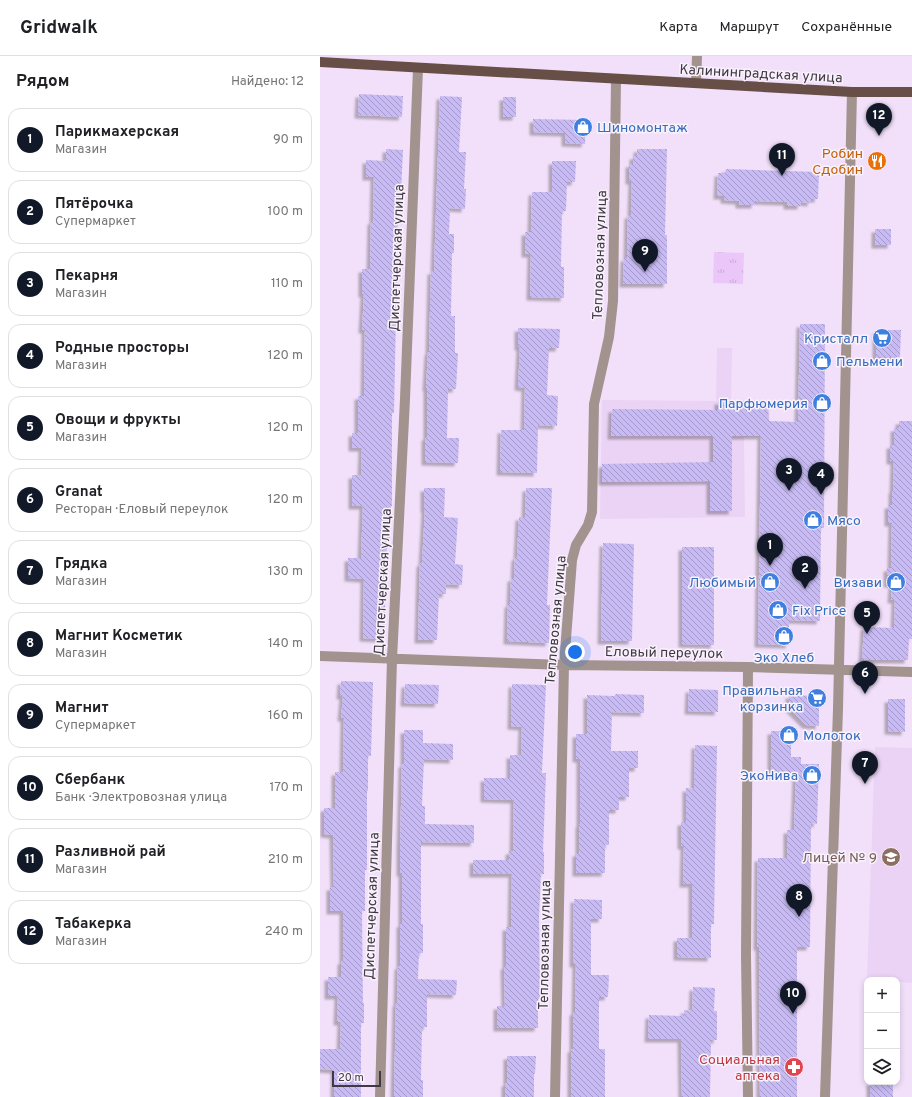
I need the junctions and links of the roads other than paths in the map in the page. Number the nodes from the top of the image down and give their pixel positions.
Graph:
1 (697, 56) edge
2 (320, 62) edge
3 (418, 68) junction
4 (616, 80) junction
5 (696, 83) junction
6 (852, 92) junction
7 (912, 92) edge
8 (320, 656) edge
9 (392, 659) junction
10 (564, 665) junction
11 (748, 667) junction
12 (839, 670) junction
13 (912, 672) edge
14 (380, 1097) edge
15 (555, 1097) edge
16 (748, 1097) edge
17 (825, 1097) edge

1 - 5 street
2 - 3 main road, Калининградская улица
3 - 4 main road, Калининградская улица
3 - 9 street, Диспетчерская улица
4 - 5 main road, Калининградская улица
4 - 10 street, Тепловозная улица
5 - 6 main road, Калининградская улица
6 - 7 main road, Калининградская улица
6 - 12 street
8 - 9 street, Еловый переулок
9 - 10 street, Еловый переулок
9 - 14 street, Диспетчерская улица
10 - 11 street, Еловый переулок
10 - 15 street, Тепловозная улица
11 - 12 street, Еловый переулок
11 - 16 street
12 - 13 street, Еловый переулок
12 - 17 street

